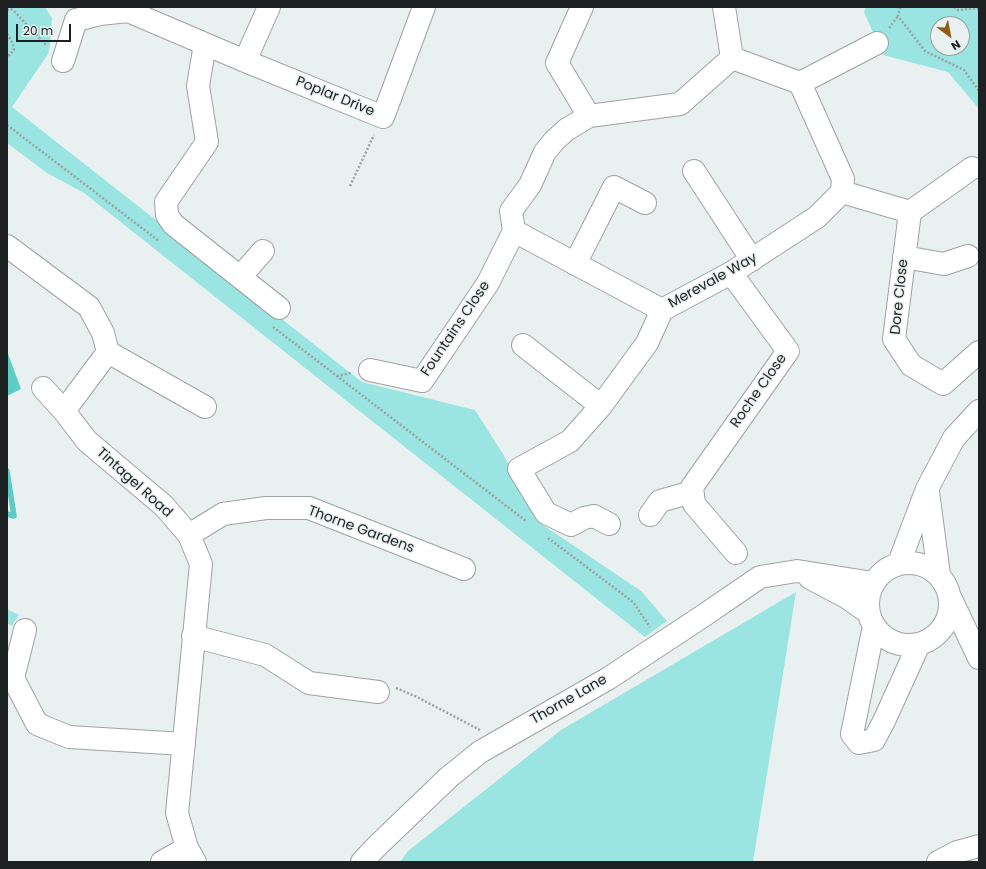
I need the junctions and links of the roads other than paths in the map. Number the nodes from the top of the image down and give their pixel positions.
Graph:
1 (269, 7) edge
2 (424, 7) edge
3 (582, 7) edge
4 (724, 7) edge
5 (72, 13) edge
6 (877, 43) dead end
7 (205, 44) junction
8 (732, 58) junction
9 (63, 60) road end
10 (245, 61) junction
11 (800, 83) junction
12 (589, 116) junction
13 (972, 168) dead end
14 (694, 171) dead end
15 (842, 192) junction
16 (645, 203) dead end
17 (910, 212) junction
18 (514, 231) junction
19 (7, 246) edge
20 (263, 251) dead end
21 (968, 256) dead end
22 (904, 257) junction
23 (752, 260) junction
24 (575, 264) junction
25 (731, 273) junction
26 (240, 277) junction
27 (662, 310) junction
28 (273, 315) road end
29 (523, 345) dead end
30 (108, 352) junction
31 (979, 352) edge
32 (370, 370) dead end
33 (43, 388) dead end
34 (602, 406) junction
35 (206, 407) dead end
36 (64, 411) junction
37 (979, 411) edge
38 (928, 489) junction
39 (692, 492) junction
40 (650, 516) dead end
41 (609, 524) dead end
42 (188, 535) junction
43 (736, 553) dead end
44 (900, 563) junction
45 (464, 569) dead end
46 (797, 571) junction
47 (939, 575) junction
48 (873, 583) junction
49 (949, 595) junction
50 (871, 619) junction
51 (938, 632) junction
52 (18, 636) edge
53 (193, 636) junction
54 (919, 644) junction
55 (979, 658) edge
56 (378, 692) road end
57 (184, 744) junction
58 (979, 846) edge
59 (191, 855) edge
60 (162, 862) edge
61 (362, 862) edge
62 (938, 862) edge

1 - 10 street
2 - 10 street, Poplar Drive
3 - 12 street
4 - 8 street
5 - 7 street, Poplar Drive
5 - 9 street, Poplar Drive
6 - 11 street
7 - 10 street, Poplar Drive
7 - 26 street
8 - 11 street
8 - 12 street
11 - 15 street
12 - 18 street
13 - 17 street
14 - 23 street
15 - 17 street
15 - 23 street, Merevale Way
16 - 24 street
17 - 22 street, Dore Close
18 - 24 street, Merevale Way
18 - 32 street, Fountains Close
19 - 30 street
20 - 26 street
21 - 22 street
22 - 31 street, Dore Close
23 - 25 street, Merevale Way
24 - 27 street, Merevale Way
25 - 27 street, Merevale Way
25 - 39 street, Roche Close
26 - 28 street
27 - 34 street
29 - 34 street
30 - 35 street
30 - 36 street
33 - 36 street, Tintagel Road
34 - 41 street
36 - 42 street, Tintagel Road
37 - 38 street
38 - 44 street
38 - 47 street
39 - 40 street
39 - 43 street
42 - 45 street, Thorne Gardens
42 - 53 street, Tintagel Road
44 - 47 street
44 - 48 street
46 - 48 street, Thorne Lane
46 - 50 street
46 - 61 street, Thorne Lane
47 - 49 street
48 - 50 street
49 - 51 street
49 - 55 street
50 - 54 street
50 - 54 street
51 - 54 street
51 - 55 street
52 - 57 street
53 - 56 street
53 - 57 street, Tintagel Road
57 - 59 street, Tintagel Road
58 - 62 street
59 - 60 street, Tintagel Road

